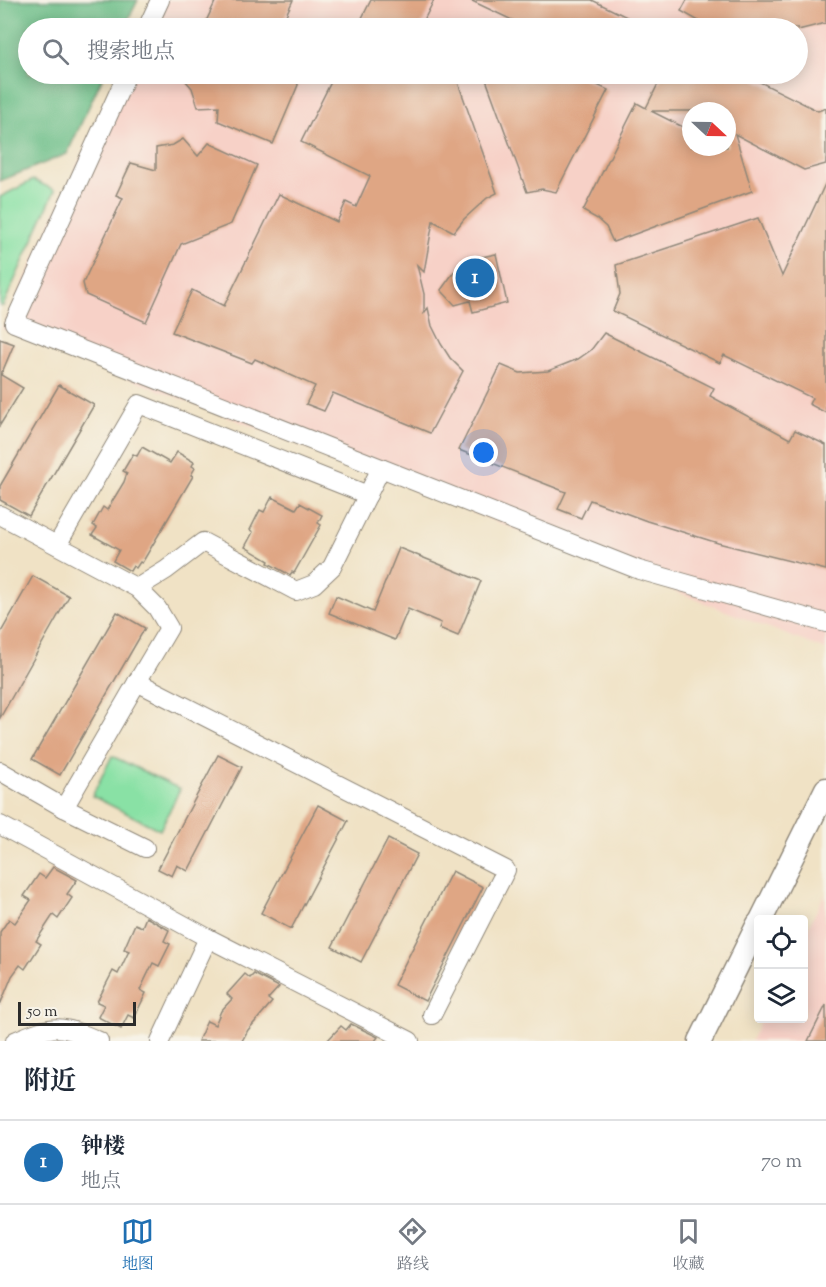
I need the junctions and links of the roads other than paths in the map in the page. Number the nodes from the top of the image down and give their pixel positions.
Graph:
1 (160, 0) edge
2 (152, 18) edge
3 (122, 84) edge
4 (7, 321) edge
5 (381, 468) junction
6 (368, 495) junction
7 (0, 515) edge
8 (57, 545) junction
9 (137, 588) junction
10 (826, 623) edge
11 (137, 682) junction
12 (0, 771) edge
13 (826, 789) edge
14 (64, 808) junction
15 (0, 825) edge
16 (145, 848) dead end
17 (763, 915) edge
18 (754, 934) edge
19 (208, 938) junction
20 (432, 1015) dead end
21 (15, 1041) edge
22 (99, 1041) edge
23 (160, 1041) edge
24 (410, 1041) edge
25 (700, 1041) edge

1 - 2 street
3 - 4 street
4 - 5 street
5 - 6 street
5 - 10 street
6 - 8 street
6 - 9 street
7 - 8 street
8 - 9 street
9 - 11 street
11 - 14 street
11 - 20 street
12 - 14 street
13 - 17 street
14 - 16 street
15 - 19 street
18 - 25 street
19 - 23 street
19 - 24 street
21 - 22 street

